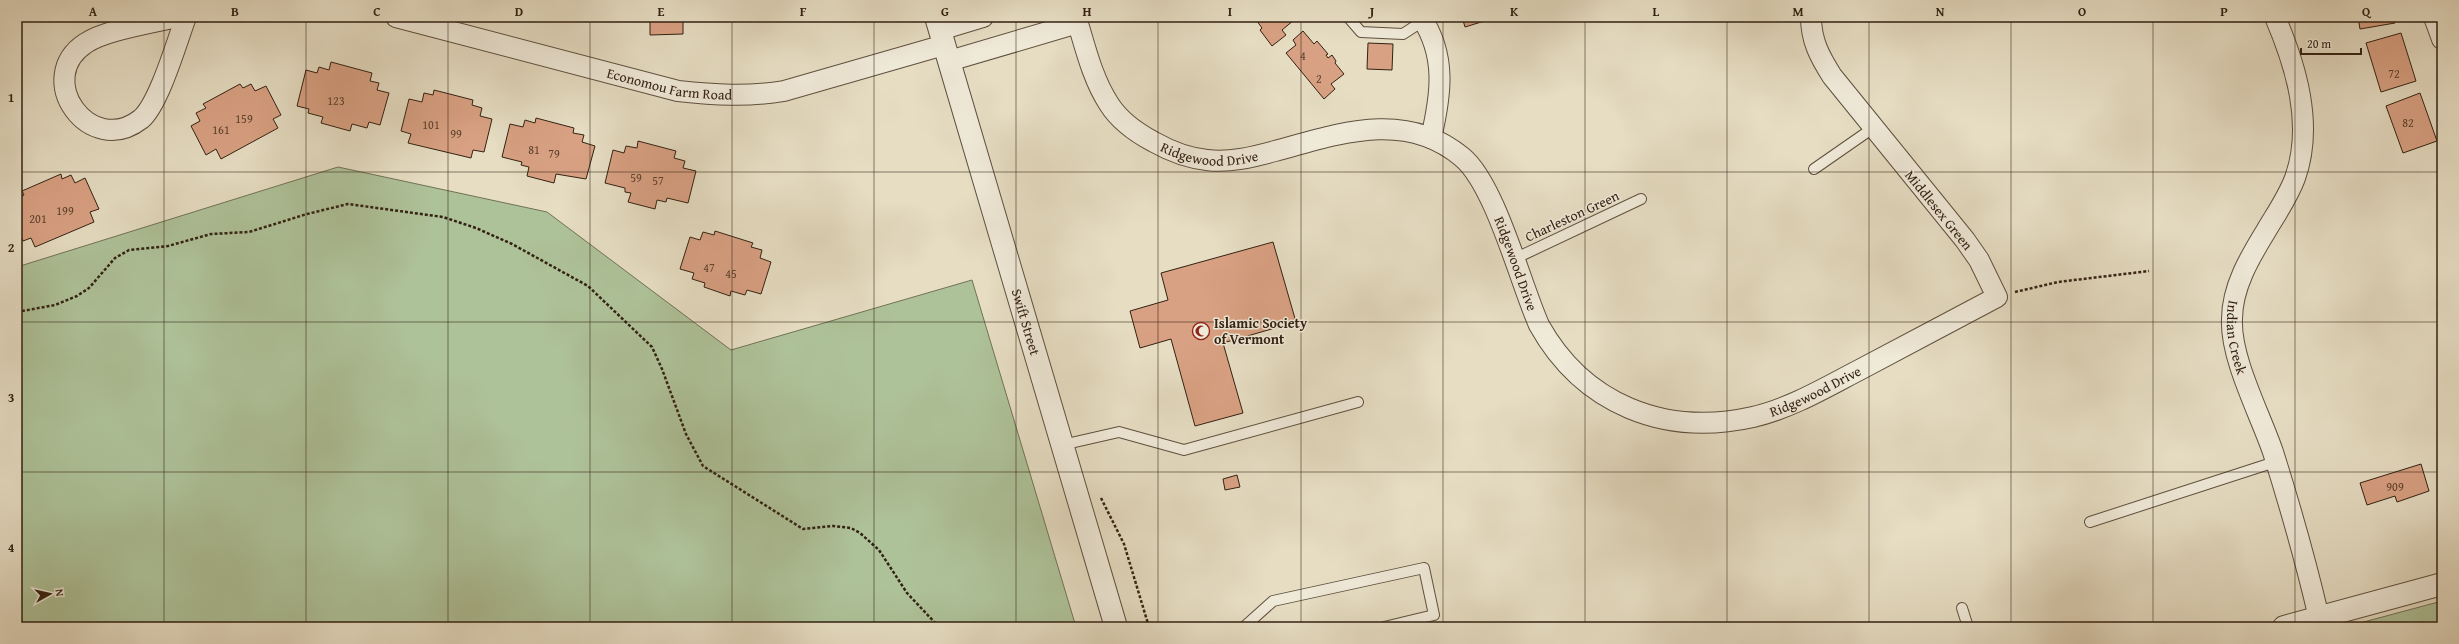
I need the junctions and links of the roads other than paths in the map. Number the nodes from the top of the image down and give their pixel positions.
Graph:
1 (176, 17) edge
2 (186, 17) edge
3 (396, 17) edge
4 (983, 17) edge
5 (1348, 17) edge
6 (1811, 17) edge
7 (2275, 17) edge
8 (2434, 17) edge
9 (1422, 19) edge
10 (1077, 20) edge
11 (942, 38) edge
12 (2442, 38) edge
13 (1873, 128) junction
14 (1431, 138) junction
15 (1814, 169) dead end
16 (1641, 199) dead end
17 (1514, 260) junction
18 (1997, 297) joint
19 (1358, 402) dead end
20 (1062, 445) junction
21 (2275, 462) junction
22 (2090, 522) dead end
23 (2442, 584) edge
24 (1962, 608) dead end
25 (2319, 618) junction
26 (1116, 627) edge
27 (1244, 627) edge
28 (1384, 627) edge
29 (1968, 627) edge
30 (2284, 627) edge

1 - 2 street
3 - 11 street, Economou Farm Road
4 - 11 street
5 - 9 lane
6 - 13 street, Middlesex Green
7 - 21 street, Indian Creek
8 - 12 street
9 - 14 street
10 - 11 street, Ridgewood Drive
10 - 14 street, Ridgewood Drive
11 - 20 street, Swift Street
13 - 15 lane
13 - 18 street, Middlesex Green
14 - 17 street, Ridgewood Drive
16 - 17 lane, Charleston Green
17 - 18 street, Ridgewood Drive
19 - 20 lane
20 - 26 street, Swift Street
21 - 22 lane
21 - 25 street, Indian Creek
23 - 25 street
24 - 29 lane
25 - 30 street
27 - 28 lane

